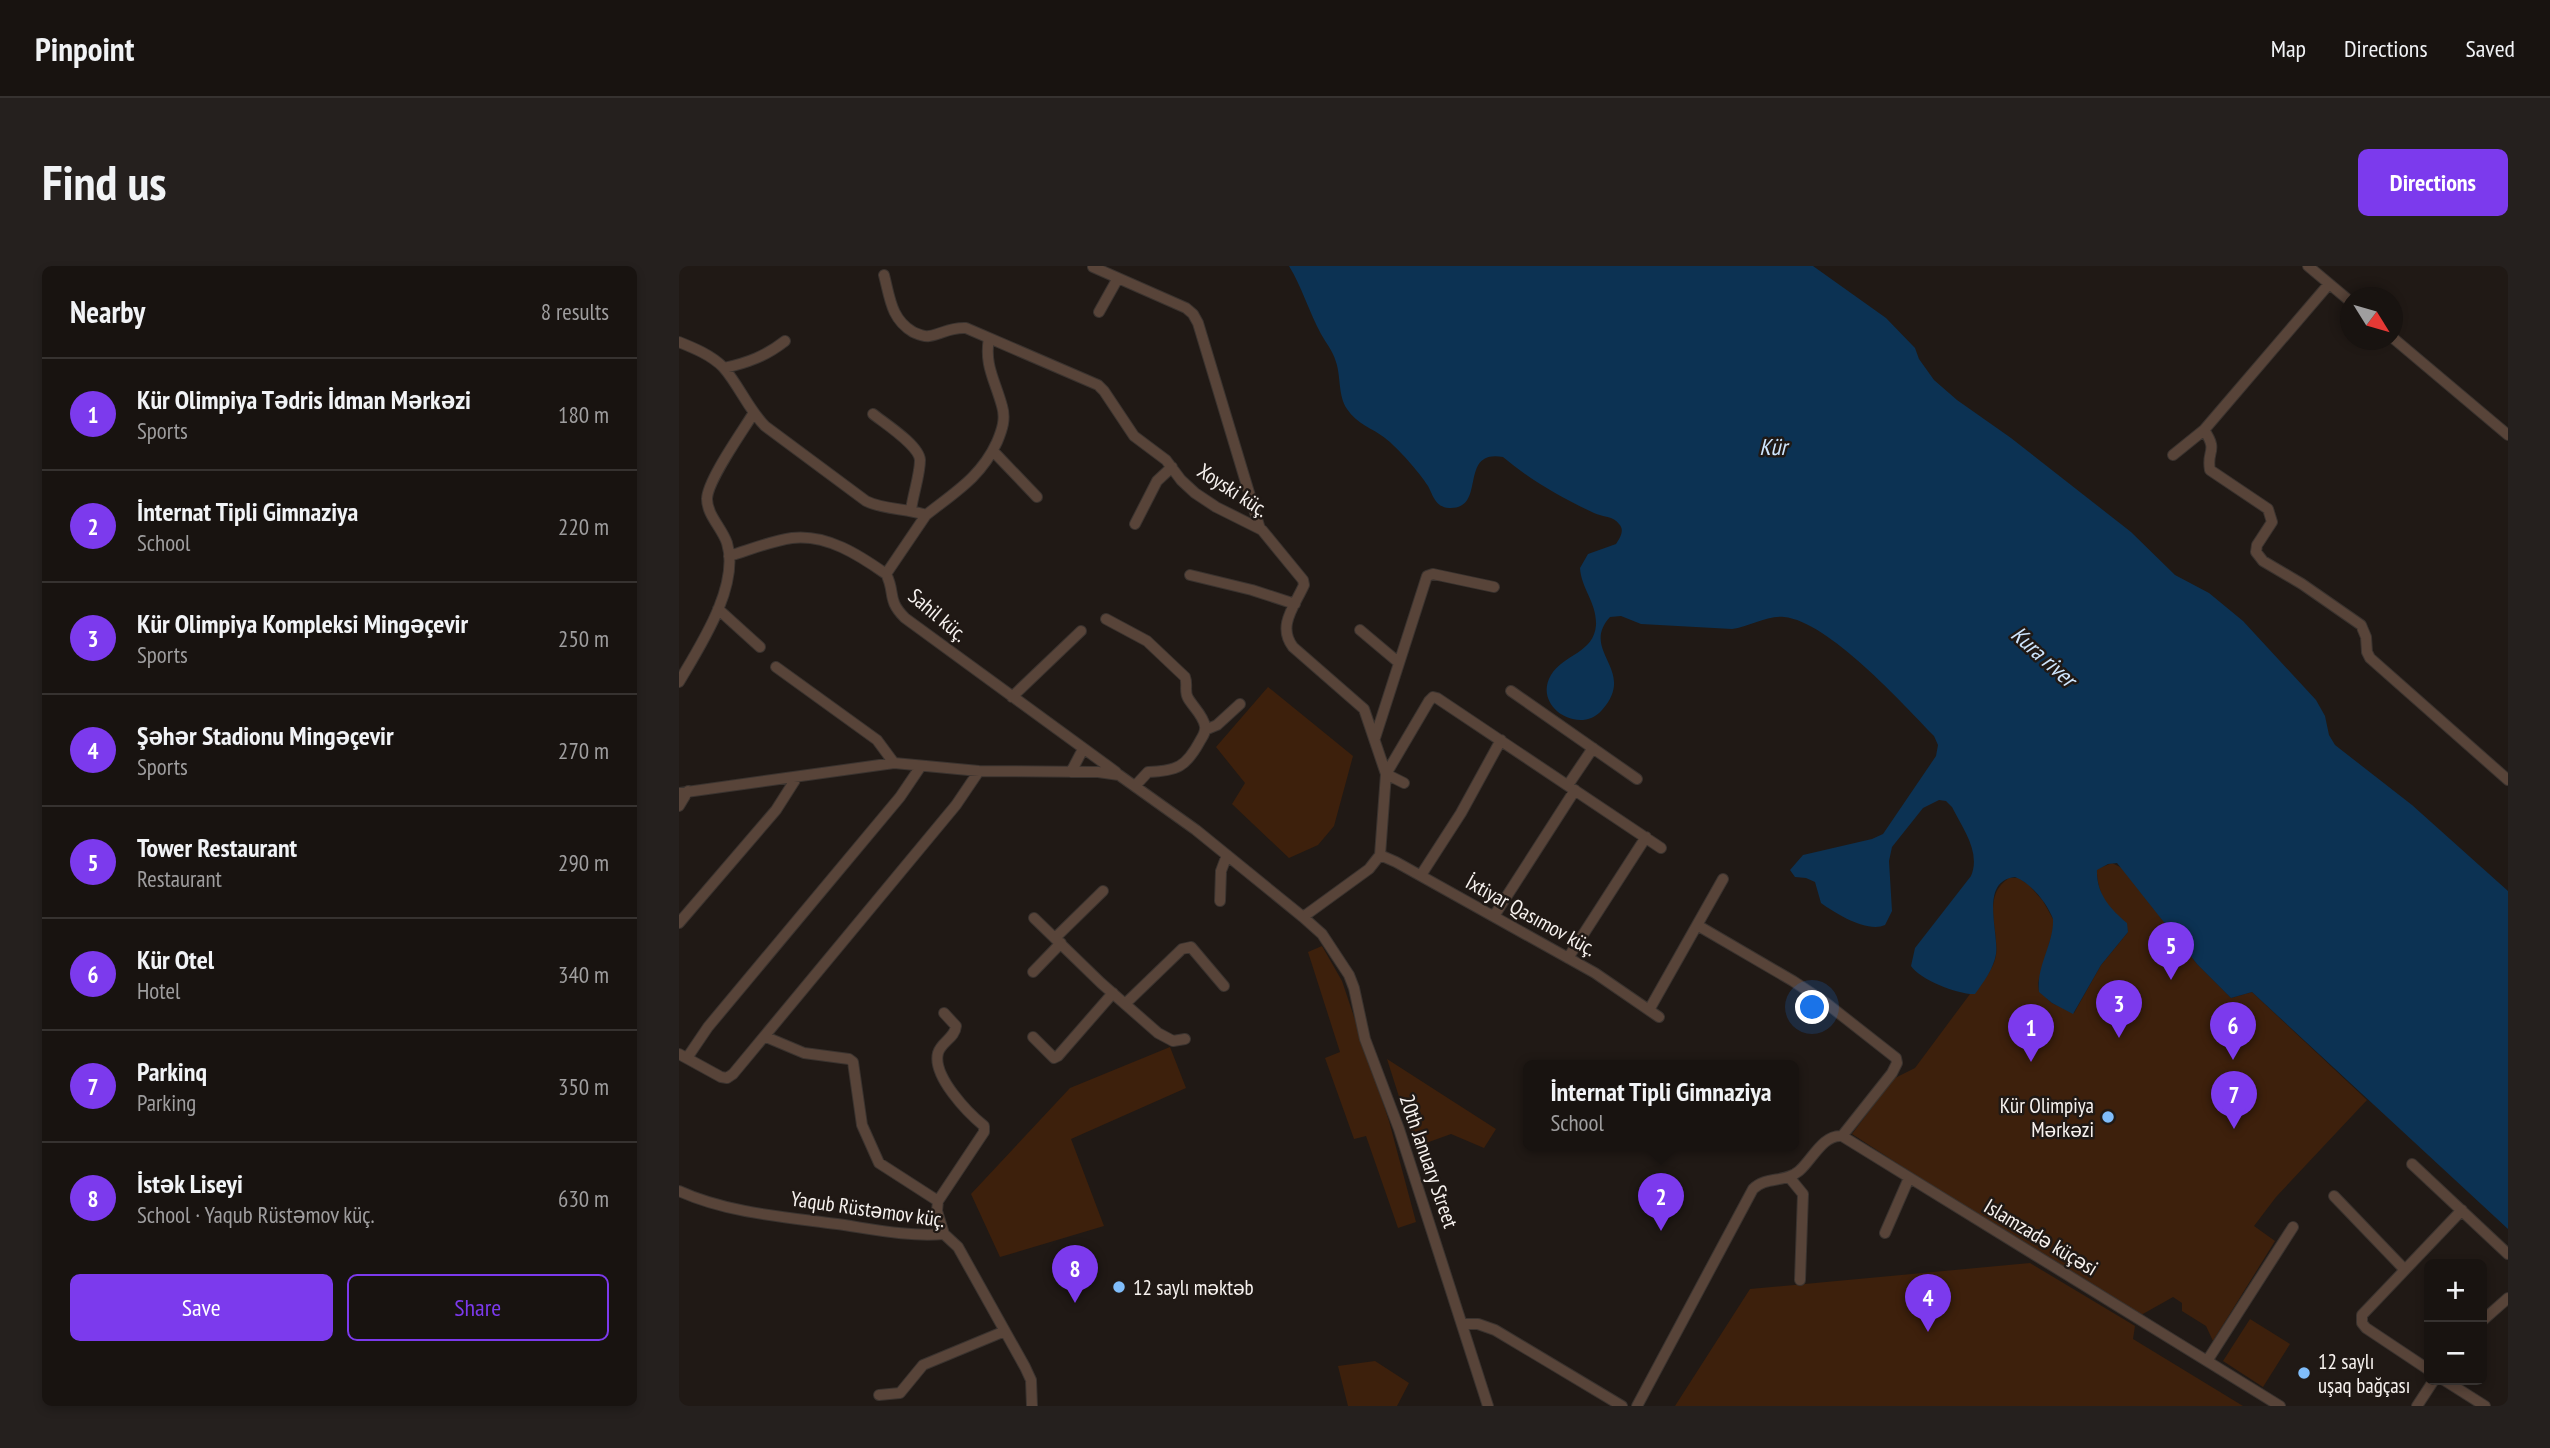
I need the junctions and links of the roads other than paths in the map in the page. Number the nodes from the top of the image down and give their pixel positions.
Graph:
1 (2308, 266) edge
2 (1093, 267) edge
3 (884, 275) dead end
4 (1118, 278) junction
5 (2329, 284) junction
6 (2340, 293) edge
7 (1099, 312) dead end
8 (989, 338) junction
9 (785, 341) dead end
10 (679, 342) edge
11 (2403, 347) edge
12 (724, 368) junction
13 (753, 414) junction
14 (873, 414) dead end
15 (2204, 430) junction
16 (2508, 435) edge
17 (993, 451) junction
18 (2173, 455) dead end
19 (1172, 467) junction
20 (1037, 497) dead end
21 (911, 510) junction
22 (926, 515) junction
23 (1135, 524) dead end
24 (1260, 529) junction
25 (729, 556) junction
26 (886, 574) junction
27 (1190, 575) dead end
28 (1494, 587) dead end
29 (1295, 604) junction
30 (718, 609) junction
31 (1107, 619) dead end
32 (1360, 630) dead end
33 (1081, 631) dead end
34 (760, 647) dead end
35 (1398, 662) junction
36 (776, 667) dead end
37 (679, 682) edge
38 (1511, 691) dead end
39 (1012, 697) junction
40 (1240, 704) dead end
41 (1205, 730) junction
42 (1375, 738) junction
43 (1501, 740) junction
44 (1593, 748) junction
45 (1083, 749) junction
46 (894, 763) junction
47 (921, 766) junction
48 (979, 771) junction
49 (1071, 772) junction
50 (1386, 774) junction
51 (1119, 775) junction
52 (797, 777) junction
53 (1637, 779) dead end
54 (2508, 780) edge
55 (1404, 783) dead end
56 (1135, 786) junction
57 (1572, 788) junction
58 (683, 792) edge
59 (679, 806) edge
60 (1646, 837) junction
61 (1661, 848) dead end
62 (1227, 855) junction
63 (1380, 855) junction
64 (1421, 875) junction
65 (1723, 879) dead end
66 (1103, 891) dead end
67 (1220, 901) dead end
68 (1494, 916) junction
69 (1303, 917) junction
70 (1034, 918) dead end
71 (679, 923) edge
72 (1697, 925) junction
73 (1322, 934) joint
74 (1058, 941) junction
75 (1568, 958) junction
76 (1033, 972) dead end
77 (1224, 986) dead end
78 (1113, 993) junction
79 (1125, 1004) junction
80 (1649, 1010) junction
81 (944, 1013) dead end
82 (1658, 1017) dead end
83 (766, 1037) junction
84 (1033, 1037) dead end
85 (1185, 1039) dead end
86 (683, 1056) edge
87 (1842, 1136) junction
88 (2412, 1164) dead end
89 (1789, 1177) junction
90 (1909, 1178) junction
91 (679, 1191) edge
92 (2334, 1196) dead end
93 (938, 1201) junction
94 (2462, 1210) junction
95 (2293, 1227) dead end
96 (1885, 1233) dead end
97 (944, 1234) junction
98 (2508, 1254) edge
99 (2405, 1269) junction
100 (1800, 1280) dead end
101 (2508, 1298) edge
102 (2487, 1317) edge
103 (1462, 1324) junction
104 (1005, 1331) junction
105 (2207, 1361) junction
106 (2424, 1367) edge
107 (2431, 1385) edge
108 (2452, 1385) edge
109 (879, 1395) dead end
110 (1032, 1406) edge
111 (1488, 1406) edge
112 (1622, 1406) edge
113 (1637, 1406) edge
114 (2280, 1406) edge
115 (2417, 1406) edge
116 (2485, 1406) edge

1 - 5 street
2 - 4 street
3 - 8 street, Xoyski küç.
4 - 7 street
4 - 24 street
5 - 6 street
5 - 15 street
8 - 17 street
8 - 19 street, Xoyski küç.
9 - 12 street
10 - 12 street
11 - 16 street
12 - 13 street
13 - 21 street
13 - 25 street
14 - 21 street
15 - 18 street
15 - 54 street
17 - 20 street
17 - 22 street
19 - 23 street
19 - 24 street, Xoyski küç.
21 - 22 street
22 - 26 street
24 - 29 street, Xoyski küç.
25 - 26 street
25 - 30 street
26 - 39 street, Sahil küç.
27 - 29 street
28 - 35 street
29 - 42 street, Xoyski küç.
30 - 34 street
30 - 37 street
31 - 41 street
32 - 35 street
33 - 39 street
35 - 42 street
36 - 46 street
38 - 44 street
39 - 45 street, Sahil küç.
40 - 41 street
41 - 56 street
42 - 50 street, Xoyski küç.
43 - 50 street
43 - 57 street
43 - 64 street
44 - 53 street
44 - 57 street
45 - 49 street
45 - 51 street, Sahil küç.
46 - 47 street, Sahil küç.
46 - 52 street, Sahil küç.
47 - 48 street, Sahil küç.
47 - 86 street
48 - 49 street, Sahil küç.
48 - 83 street
49 - 51 street, Sahil küç.
50 - 55 street
50 - 63 street, Xoyski küç.
51 - 56 street, Sahil küç.
52 - 58 street, Sahil küç.
52 - 71 street
56 - 62 street, Sahil küç.
57 - 60 street
57 - 68 street
58 - 59 street
60 - 61 street
60 - 75 street
62 - 67 street
62 - 69 street, Sahil küç.
63 - 64 street, İxtiyar Qasımov küç.
63 - 69 street
64 - 68 street, İxtiyar Qasımov küç.
65 - 72 street
66 - 74 street
68 - 75 street, İxtiyar Qasımov küç.
69 - 73 street, Sahil küç.
70 - 74 street
72 - 80 street
72 - 87 street
73 - 103 street, 20th January Street
74 - 76 street
74 - 78 street
75 - 80 street, İxtiyar Qasımov küç.
77 - 79 street
78 - 79 street
78 - 84 street
79 - 85 street
80 - 82 street, İxtiyar Qasımov küç.
81 - 93 street
83 - 86 street
83 - 93 street
87 - 89 street
87 - 90 street, Islamzadə küçəsi
88 - 94 street
89 - 100 street
89 - 113 street
90 - 96 street
90 - 105 street, Islamzadə küçəsi
91 - 97 street, Yaqub Rüstəmov küç.
92 - 99 street
93 - 97 street
94 - 98 street
94 - 99 street
95 - 105 street
97 - 104 street, Yaqub Rüstəmov küç.
99 - 106 street
101 - 102 street
103 - 111 street, 20th January Street
103 - 112 street
104 - 109 street
104 - 110 street, Yaqub Rüstəmov küç.
105 - 114 street, Islamzadə küçəsi
107 - 115 street
108 - 116 street

